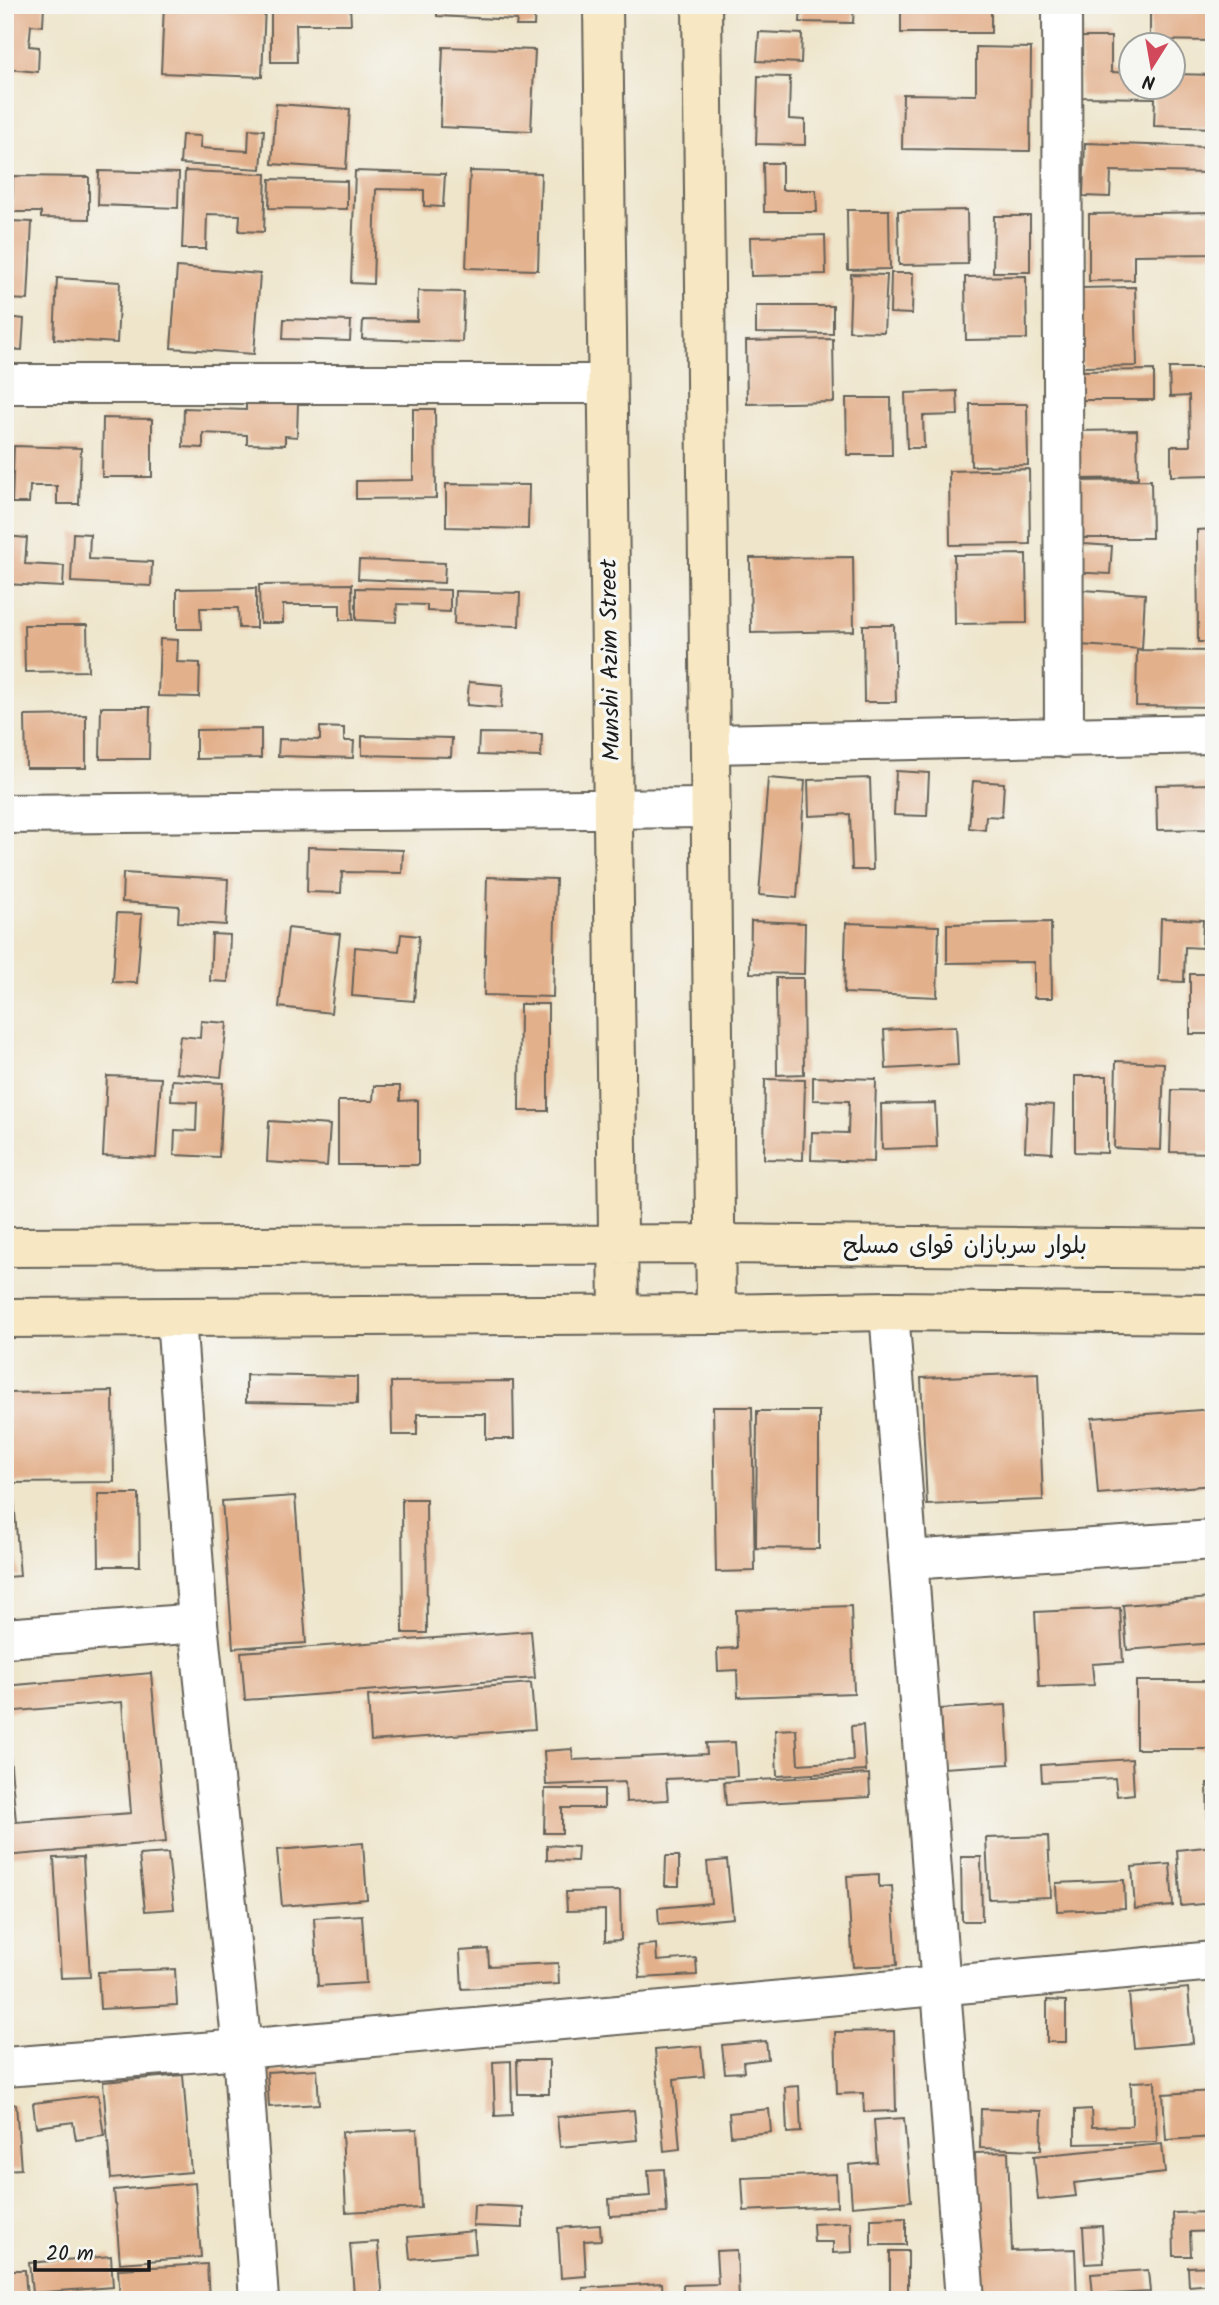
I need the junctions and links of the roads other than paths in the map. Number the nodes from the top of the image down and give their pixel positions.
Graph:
1 (603, 5) edge
2 (702, 5) edge
3 (1062, 5) edge
4 (5, 384) edge
5 (607, 384) junction
6 (1214, 734) edge
7 (1064, 738) junction
8 (710, 744) junction
9 (711, 808) junction
10 (612, 811) junction
11 (5, 814) edge
12 (715, 1244) junction
13 (618, 1245) junction
14 (5, 1247) edge
15 (1214, 1249) edge
16 (889, 1311) junction
17 (619, 1314) junction
18 (716, 1314) junction
19 (1214, 1314) edge
20 (176, 1317) junction
21 (5, 1318) edge
22 (1214, 1541) edge
23 (908, 1560) junction
24 (198, 1623) junction
25 (5, 1637) edge
26 (1214, 1961) edge
27 (941, 1987) junction
28 (242, 2049) junction
29 (5, 2067) edge
30 (259, 2300) edge
31 (965, 2300) edge

1 - 5 main road, Munshi Azim Street
2 - 8 main road
3 - 7 street
4 - 5 street
5 - 10 main road, Munshi Azim Street
6 - 7 street
7 - 8 street
8 - 9 main road
9 - 10 street
9 - 12 main road
10 - 11 street
10 - 13 main road, Munshi Azim Street
12 - 13 main road, بلوار سربازان قوای مسلح
12 - 15 main road, بلوار سربازان قوای مسلح
12 - 18 main road
13 - 14 main road, بلوار سربازان قوای مسلح
13 - 17 main road, Munshi Azim Street
16 - 18 main road
16 - 19 main road
16 - 23 street
17 - 18 main road
17 - 20 main road
20 - 21 main road
20 - 24 street
22 - 23 street
23 - 27 street
24 - 25 street
24 - 28 street
26 - 27 street
27 - 28 street
27 - 31 street
28 - 29 street
28 - 30 street

